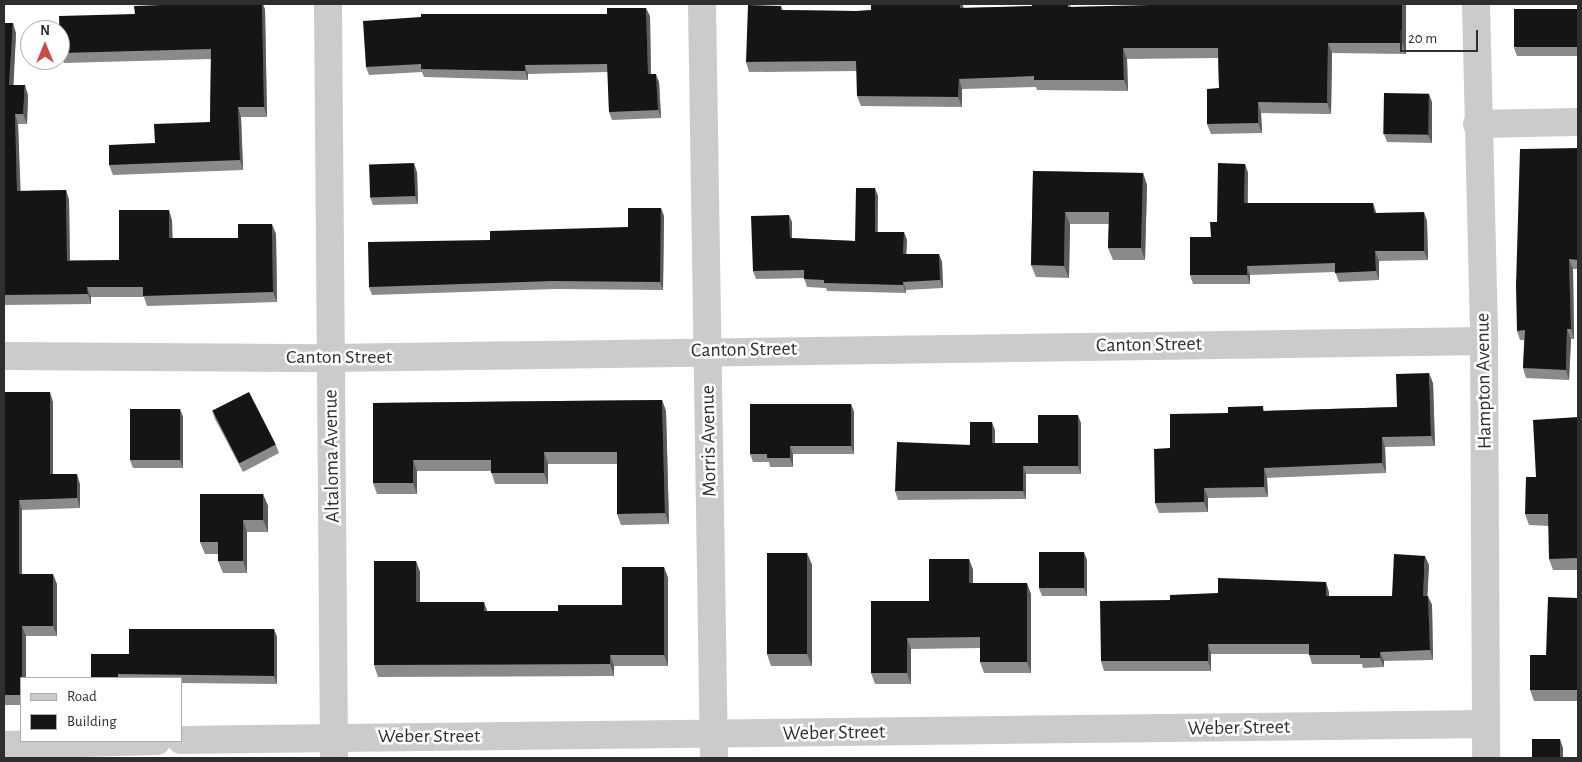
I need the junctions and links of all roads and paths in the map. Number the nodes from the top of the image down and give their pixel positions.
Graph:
1 (328, 4) edge
2 (702, 4) edge
3 (1476, 4) edge
4 (1578, 122) edge
5 (1477, 124) junction
6 (1484, 341) junction
7 (707, 350) junction
8 (4, 356) edge
9 (331, 358) junction
10 (1486, 724) junction
11 (182, 740) edge
12 (106, 742) edge
13 (4, 744) edge
14 (714, 746) edge
15 (334, 747) edge
16 (1486, 758) edge

1 - 9 street, Altaloma Avenue
2 - 7 street, Morris Avenue
3 - 5 street, Hampton Avenue
4 - 5 street
5 - 6 street, Hampton Avenue
6 - 7 street, Canton Street
6 - 10 street, Hampton Avenue
7 - 9 street, Canton Street
7 - 14 street, Morris Avenue
8 - 9 street, Canton Street
9 - 15 street, Altaloma Avenue
10 - 14 street, Weber Street
10 - 16 street, Hampton Avenue
11 - 15 street, Weber Street
12 - 13 street
14 - 15 street, Weber Street

